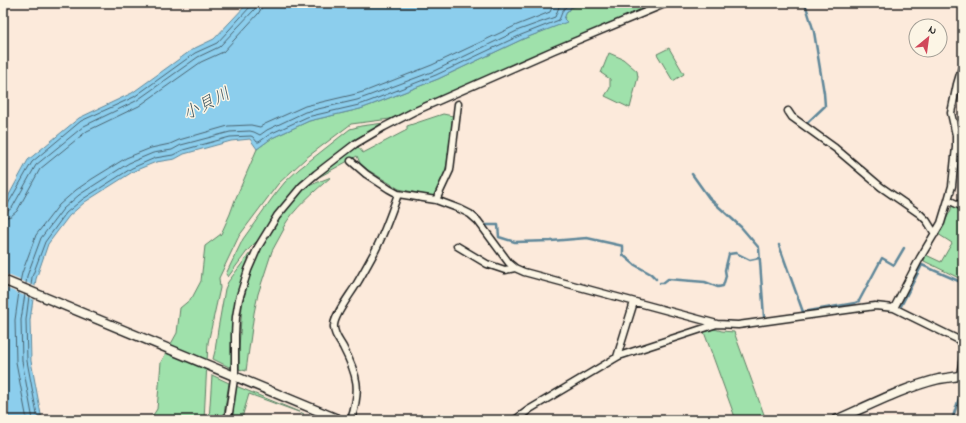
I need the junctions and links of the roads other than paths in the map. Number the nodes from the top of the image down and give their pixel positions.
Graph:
1 (667, 3) edge
2 (963, 64) edge
3 (458, 104) dead end
4 (788, 111) dead end
5 (351, 161) dead end
6 (398, 194) junction
7 (436, 200) junction
8 (948, 200) junction
9 (963, 207) edge
10 (935, 234) junction
11 (457, 246) dead end
12 (515, 268) junction
13 (3, 280) edge
14 (634, 302) junction
15 (894, 308) junction
16 (717, 324) junction
17 (963, 345) edge
18 (617, 357) junction
19 (963, 357) edge
20 (231, 375) junction
21 (961, 376) edge
22 (228, 420) edge
23 (340, 420) edge
24 (351, 420) edge
25 (515, 420) edge
26 (836, 420) edge

1 - 20 street
2 - 8 street
3 - 7 street
4 - 10 street
5 - 6 street
6 - 7 street
6 - 24 street
7 - 12 street
8 - 9 street
8 - 10 street
10 - 15 street
11 - 12 street
12 - 14 street
13 - 20 street
14 - 16 street
14 - 18 street
15 - 16 street
15 - 17 street
16 - 18 street
18 - 25 street
19 - 21 street
20 - 22 street
20 - 23 street
21 - 26 street

